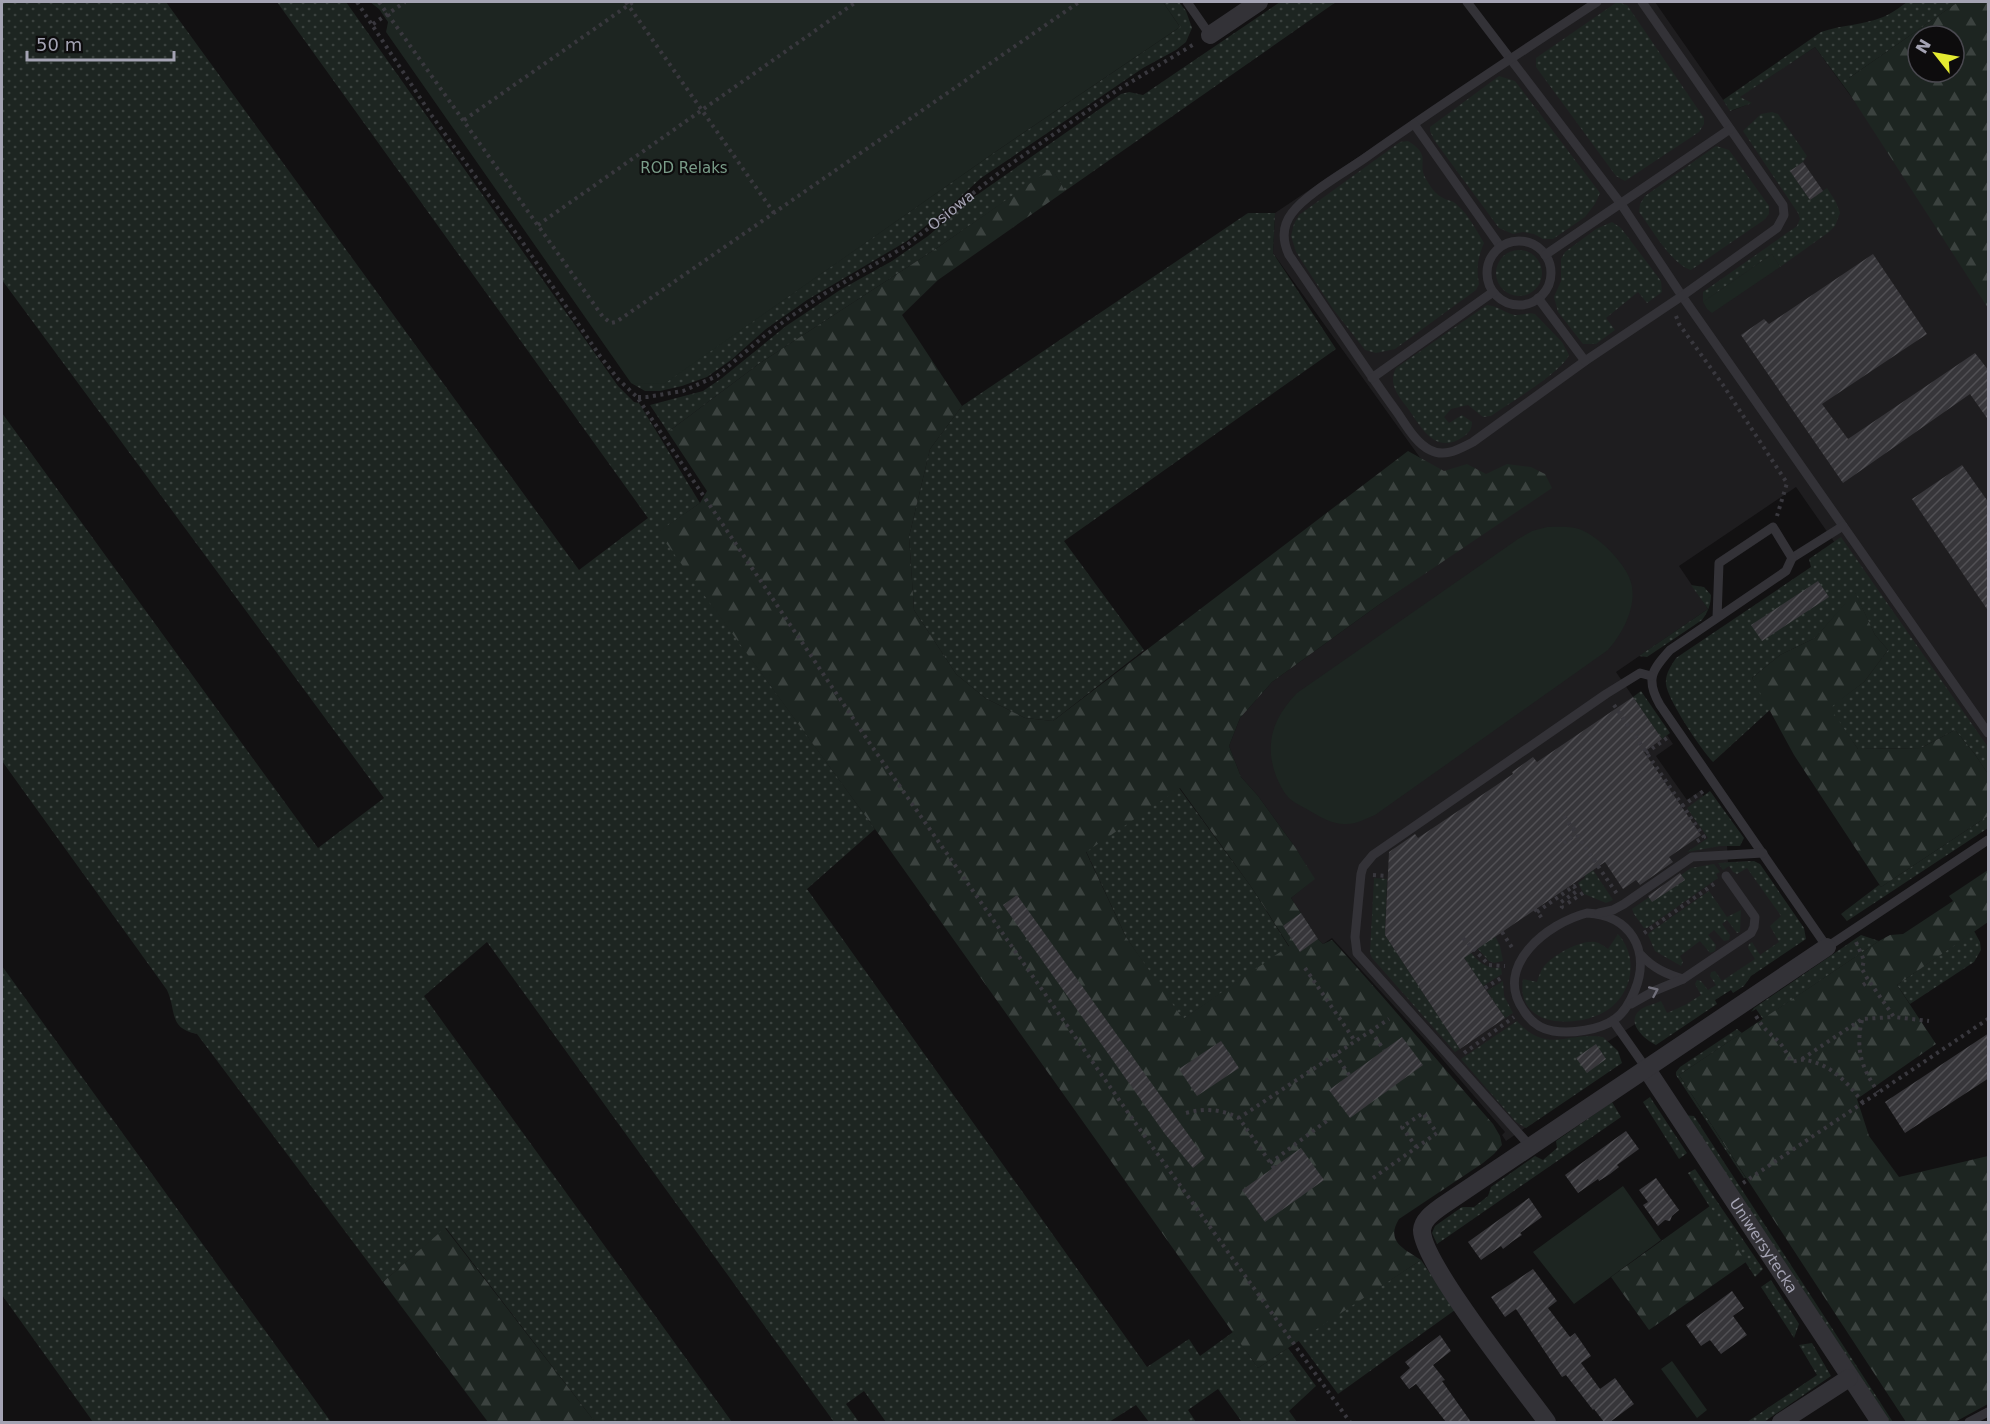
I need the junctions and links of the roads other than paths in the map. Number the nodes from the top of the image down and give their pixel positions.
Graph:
1 (1187, 2) edge
2 (1259, 2) edge
3 (1467, 2) edge
4 (1597, 2) edge
5 (1642, 2) edge
6 (1210, 35) joint
7 (1511, 59) junction
8 (1414, 124) junction
9 (1730, 129) junction
10 (1621, 204) junction
11 (1500, 246) junction
12 (1545, 255) junction
13 (1493, 292) junction
14 (1538, 298) junction
15 (1678, 298) junction
16 (1585, 361) junction
17 (1372, 378) junction
18 (1843, 526) junction
19 (1792, 558) junction
20 (1717, 618) junction
21 (1651, 676) junction
22 (1989, 733) edge
23 (1989, 840) edge
24 (1763, 853) junction
25 (1726, 876) road end
26 (1597, 913) junction
27 (1827, 947) junction
28 (1641, 955) junction
29 (1683, 979) junction
30 (1627, 1006) junction
31 (1613, 1021) junction
32 (1646, 1068) junction
33 (1530, 1146) junction
34 (1849, 1378) junction
35 (1989, 1412) edge
36 (1547, 1422) edge
37 (1781, 1422) edge
38 (1880, 1422) edge
39 (1970, 1422) edge

1 - 6 lane
2 - 6 street
3 - 7 lane
4 - 7 lane
5 - 9 lane
7 - 8 lane
7 - 10 lane
8 - 11 lane
8 - 17 lane
9 - 10 lane
9 - 15 lane
10 - 12 lane
10 - 15 lane
11 - 12 lane
11 - 13 lane
12 - 14 lane
13 - 14 lane
13 - 17 lane
14 - 16 lane
15 - 16 lane
15 - 18 lane
16 - 17 lane
18 - 19 lane
18 - 22 lane
19 - 20 lane
19 - 20 lane
20 - 21 lane
21 - 24 lane
21 - 33 lane
23 - 27 lane
24 - 26 lane
24 - 27 lane
25 - 29 lane
26 - 28 lane
26 - 31 lane
27 - 32 street
28 - 29 lane
28 - 30 lane
30 -> 29 lane
30 - 31 lane
31 - 32 lane
32 - 33 street
32 - 34 street, Uniwersytecka
33 - 36 street
34 - 37 street
34 - 38 street, Uniwersytecka
35 - 39 lane

